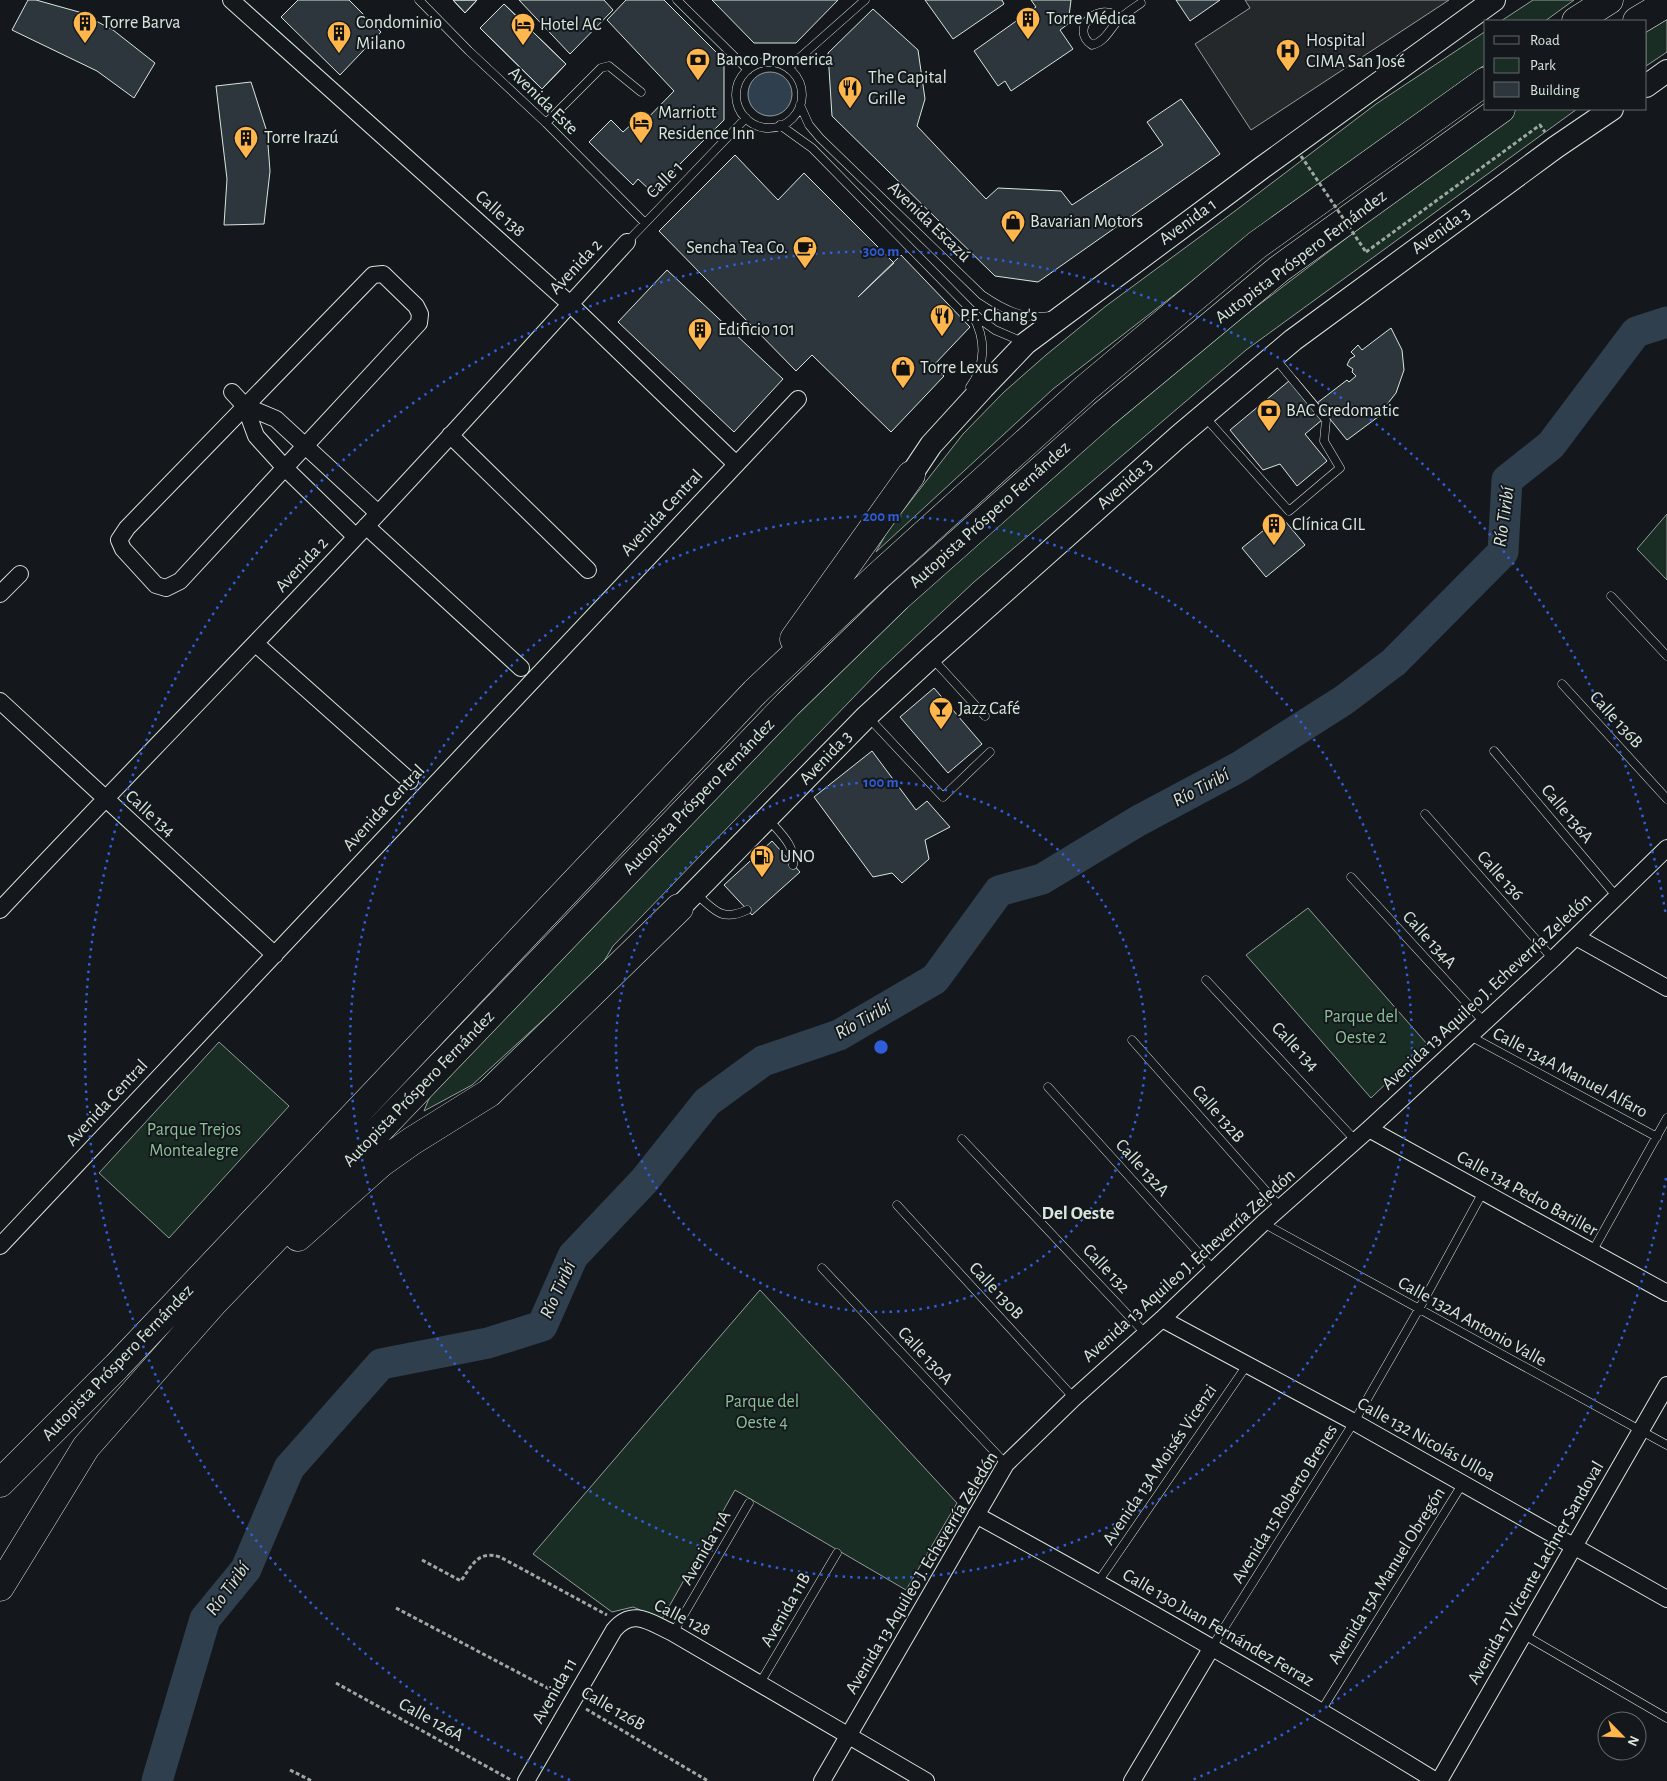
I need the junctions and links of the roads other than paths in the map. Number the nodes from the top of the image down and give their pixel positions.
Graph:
1 (231, 0) edge
2 (419, 0) edge
3 (677, 0) edge
4 (865, 0) edge
5 (1494, 0) edge
6 (1609, 0) edge
7 (1667, 2) edge
8 (1141, 3) dead end
9 (1120, 18) junction
10 (1578, 20) edge
11 (1639, 20) edge
12 (788, 68) junction
13 (748, 70) junction
14 (1667, 71) edge
15 (1484, 82) edge
16 (1647, 85) edge
17 (641, 92) dead end
18 (800, 105) junction
19 (1500, 110) edge
20 (1611, 110) edge
21 (746, 118) junction
22 (546, 123) junction
23 (780, 126) junction
24 (645, 223) junction
25 (627, 242) joint
26 (570, 304) junction
27 (969, 308) junction
28 (1063, 314) junction
29 (1026, 343) junction
30 (1273, 357) junction
31 (232, 392) dead end
32 (966, 392) dead end
33 (798, 399) dead end
34 (961, 400) dead end
35 (245, 406) junction
36 (1204, 416) junction
37 (450, 435) junction
38 (931, 445) junction
39 (305, 446) junction
40 (736, 464) junction
41 (284, 468) junction
42 (911, 475) joint
43 (378, 513) junction
44 (361, 532) junction
45 (588, 570) dead end
46 (20, 574) dead end
47 (0, 594) edge
48 (1611, 596) dead end
49 (256, 644) junction
50 (1667, 656) edge
51 (931, 657) junction
52 (521, 668) dead end
53 (1562, 684) dead end
54 (756, 692) junction
55 (0, 701) edge
56 (867, 716) junction
57 (985, 716) dead end
58 (1494, 751) dead end
59 (990, 752) dead end
60 (410, 781) dead end
61 (104, 798) junction
62 (1667, 799) edge
63 (1425, 814) dead end
64 (767, 818) junction
65 (1667, 848) edge
66 (793, 865) dead end
67 (1351, 877) dead end
68 (1617, 897) junction
69 (686, 900) junction
70 (0, 910) edge
71 (747, 910) dead end
72 (1576, 937) junction
73 (275, 955) junction
74 (1553, 959) junction
75 (1206, 980) dead end
76 (1667, 988) edge
77 (1484, 1022) junction
78 (1470, 1036) junction
79 (1132, 1040) dead end
80 (1048, 1088) dead end
81 (1667, 1118) edge
82 (1369, 1129) junction
83 (1657, 1137) junction
84 (962, 1139) dead end
85 (1355, 1140) junction
86 (1483, 1192) junction
87 (897, 1205) dead end
88 (1281, 1208) junction
89 (1263, 1223) junction
90 (0, 1246) edge
91 (1592, 1252) junction
92 (822, 1268) dead end
93 (1214, 1270) junction
94 (1667, 1293) edge
95 (214, 1302) junction
96 (1419, 1310) junction
97 (1162, 1319) junction
98 (1146, 1334) junction
99 (1246, 1365) junction
100 (1667, 1385) edge
101 (1074, 1398) junction
102 (1354, 1422) junction
103 (1641, 1432) junction
104 (1667, 1446) edge
105 (1006, 1464) junction
106 (0, 1483) edge
107 (1463, 1483) junction
108 (749, 1504) dead end
109 (976, 1515) junction
110 (1574, 1548) junction
111 (837, 1553) dead end
112 (1098, 1582) junction
113 (0, 1588) edge
114 (1667, 1599) edge
115 (620, 1622) joint
116 (674, 1633) junction
117 (1524, 1635) junction
118 (1212, 1647) junction
119 (760, 1683) junction
120 (1322, 1711) junction
121 (1667, 1718) edge
122 (848, 1736) junction
123 (526, 1781) edge
124 (822, 1781) edge
125 (926, 1781) edge
126 (1132, 1781) edge
127 (1437, 1781) edge

1 - 26 street, Calle 138
2 - 22 lane, Avenida Este
3 - 13 lane
4 - 12 lane
5 - 28 street, Avenida 1
6 - 10 highway
7 - 11 highway
8 - 9 lane
9 - 9 lane
12 - 13 lane
12 - 18 lane
13 - 21 lane
14 - 16 street
15 - 54 highway, Autopista Próspero Fernández
17 - 22 lane
18 - 23 lane
18 - 28 lane, Avenida Escazú
19 - 95 highway, Autopista Próspero Fernández
20 - 30 street, Avenida 3
21 - 23 lane
21 - 24 lane, Calle 1
22 - 24 lane, Avenida Este
23 - 27 lane, Avenida Escazú
24 - 25 lane, Calle 1
25 - 26 street, Avenida 2
26 - 37 street, Avenida 2
26 - 40 street, Calle 138
27 - 29 lane, Avenida Escazú
27 - 32 lane, Avenida Escazú
28 - 29 street, Avenida 1
29 - 38 street, Avenida 1
30 - 36 street, Avenida 3
30 - 36 lane
31 - 35 street
33 - 40 street, Avenida Central
34 - 38 lane
35 - 39 street
35 - 39 street
35 - 41 street
35 - 41 street
36 - 51 street, Avenida 3
37 - 43 street, Avenida 2
37 - 45 street
38 - 42 street, Avenida 1
39 - 41 street
39 - 43 street
40 - 73 street, Avenida Central
41 - 44 street
42 - 54 highway
43 - 44 street, Avenida 2
44 - 49 street, Avenida 2
44 - 52 street
46 - 47 street
48 - 50 lane
49 - 60 street
49 - 61 street, Avenida 2
51 - 56 street, Avenida 3
51 - 57 lane
53 - 62 lane, Calle 136B
54 - 106 highway, Autopista Próspero Fernández
55 - 61 street, Calle 134
56 - 59 lane
56 - 64 street, Avenida 3
58 - 68 lane, Calle 136A
61 - 70 street, Avenida 2
61 - 73 street, Calle 134
63 - 74 lane, Calle 136
64 - 66 lane
64 - 69 street, Avenida 3
65 - 68 street, Avenida 13 Aquileo J. Echeverría Zeledón
67 - 77 lane, Calle 134A
68 - 72 street, Avenida 13 Aquileo J. Echeverría Zeledón
69 - 71 lane
69 - 95 highway
72 - 74 street, Avenida 13 Aquileo J. Echeverría Zeledón
72 - 76 street
73 - 90 street, Avenida Central
74 - 77 street, Avenida 13 Aquileo J. Echeverría Zeledón
75 - 85 lane, Calle 134
77 - 78 street, Avenida 13 Aquileo J. Echeverría Zeledón
78 - 82 street, Avenida 13 Aquileo J. Echeverría Zeledón
78 - 83 lane, Calle 134A Manuel Alfaro
79 - 88 lane, Calle 132B
80 - 93 lane, Calle 132A
81 - 83 lane
82 - 85 street, Avenida 13 Aquileo J. Echeverría Zeledón
82 - 86 street, Calle 134 Pedro Bariller
83 - 91 lane
84 - 98 lane, Calle 132
85 - 88 street, Avenida 13 Aquileo J. Echeverría Zeledón
86 - 91 street, Calle 134 Pedro Bariller
86 - 96 lane, Avenida 15 Roberto Brenes
87 - 101 lane, Calle 130B
88 - 89 street, Avenida 13 Aquileo J. Echeverría Zeledón
89 - 93 street, Avenida 13 Aquileo J. Echeverría Zeledón
89 - 96 lane, Calle 132A Antonio Valle
91 - 94 street, Calle 134 Pedro Bariller
92 - 105 lane, Calle 130A
93 - 97 street, Avenida 13 Aquileo J. Echeverría Zeledón
95 - 113 highway, Autopista Próspero Fernández
96 - 102 lane, Avenida 15 Roberto Brenes
96 - 103 lane, Calle 132A Antonio Valle
97 - 98 street, Avenida 13 Aquileo J. Echeverría Zeledón
97 - 99 street, Calle 132 Nicolás Ulloa
98 - 101 street, Avenida 13 Aquileo J. Echeverría Zeledón
99 - 102 street, Calle 132 Nicolás Ulloa
99 - 112 lane, Avenida 13A Moisés Vicenzi
100 - 103 street, Avenida 17 Vicente Lachner Sandoval
101 - 105 street, Avenida 13 Aquileo J. Echeverría Zeledón
102 - 107 street, Calle 132 Nicolás Ulloa
102 - 118 lane, Avenida 15 Roberto Brenes
103 - 104 lane, Calle 132A Antonio Valle
103 - 110 street, Avenida 17 Vicente Lachner Sandoval
105 - 109 street, Avenida 13 Aquileo J. Echeverría Zeledón
107 - 110 street, Calle 132 Nicolás Ulloa
107 - 120 lane, Avenida 15A Manuel Obregón
108 - 116 lane, Avenida 11A
109 - 112 street, Calle 130 Juan Fernández Ferraz
109 - 122 street, Avenida 13 Aquileo J. Echeverría Zeledón
110 - 114 street, Calle 132 Nicolás Ulloa
110 - 117 street, Avenida 17 Vicente Lachner Sandoval
111 - 119 lane, Avenida 11B
112 - 118 street, Calle 130 Juan Fernández Ferraz
115 - 116 street, Calle 128
115 - 123 street, Avenida 11
116 - 119 street, Calle 128
117 - 121 lane
117 - 127 street, Avenida 17 Vicente Lachner Sandoval
118 - 120 street, Calle 130 Juan Fernández Ferraz
118 - 126 street
119 - 122 street, Calle 128
120 - 127 street, Calle 130 Juan Fernández Ferraz
122 - 124 street, Avenida 13 Aquileo J. Echeverría Zeledón
122 - 125 street, Calle 128

